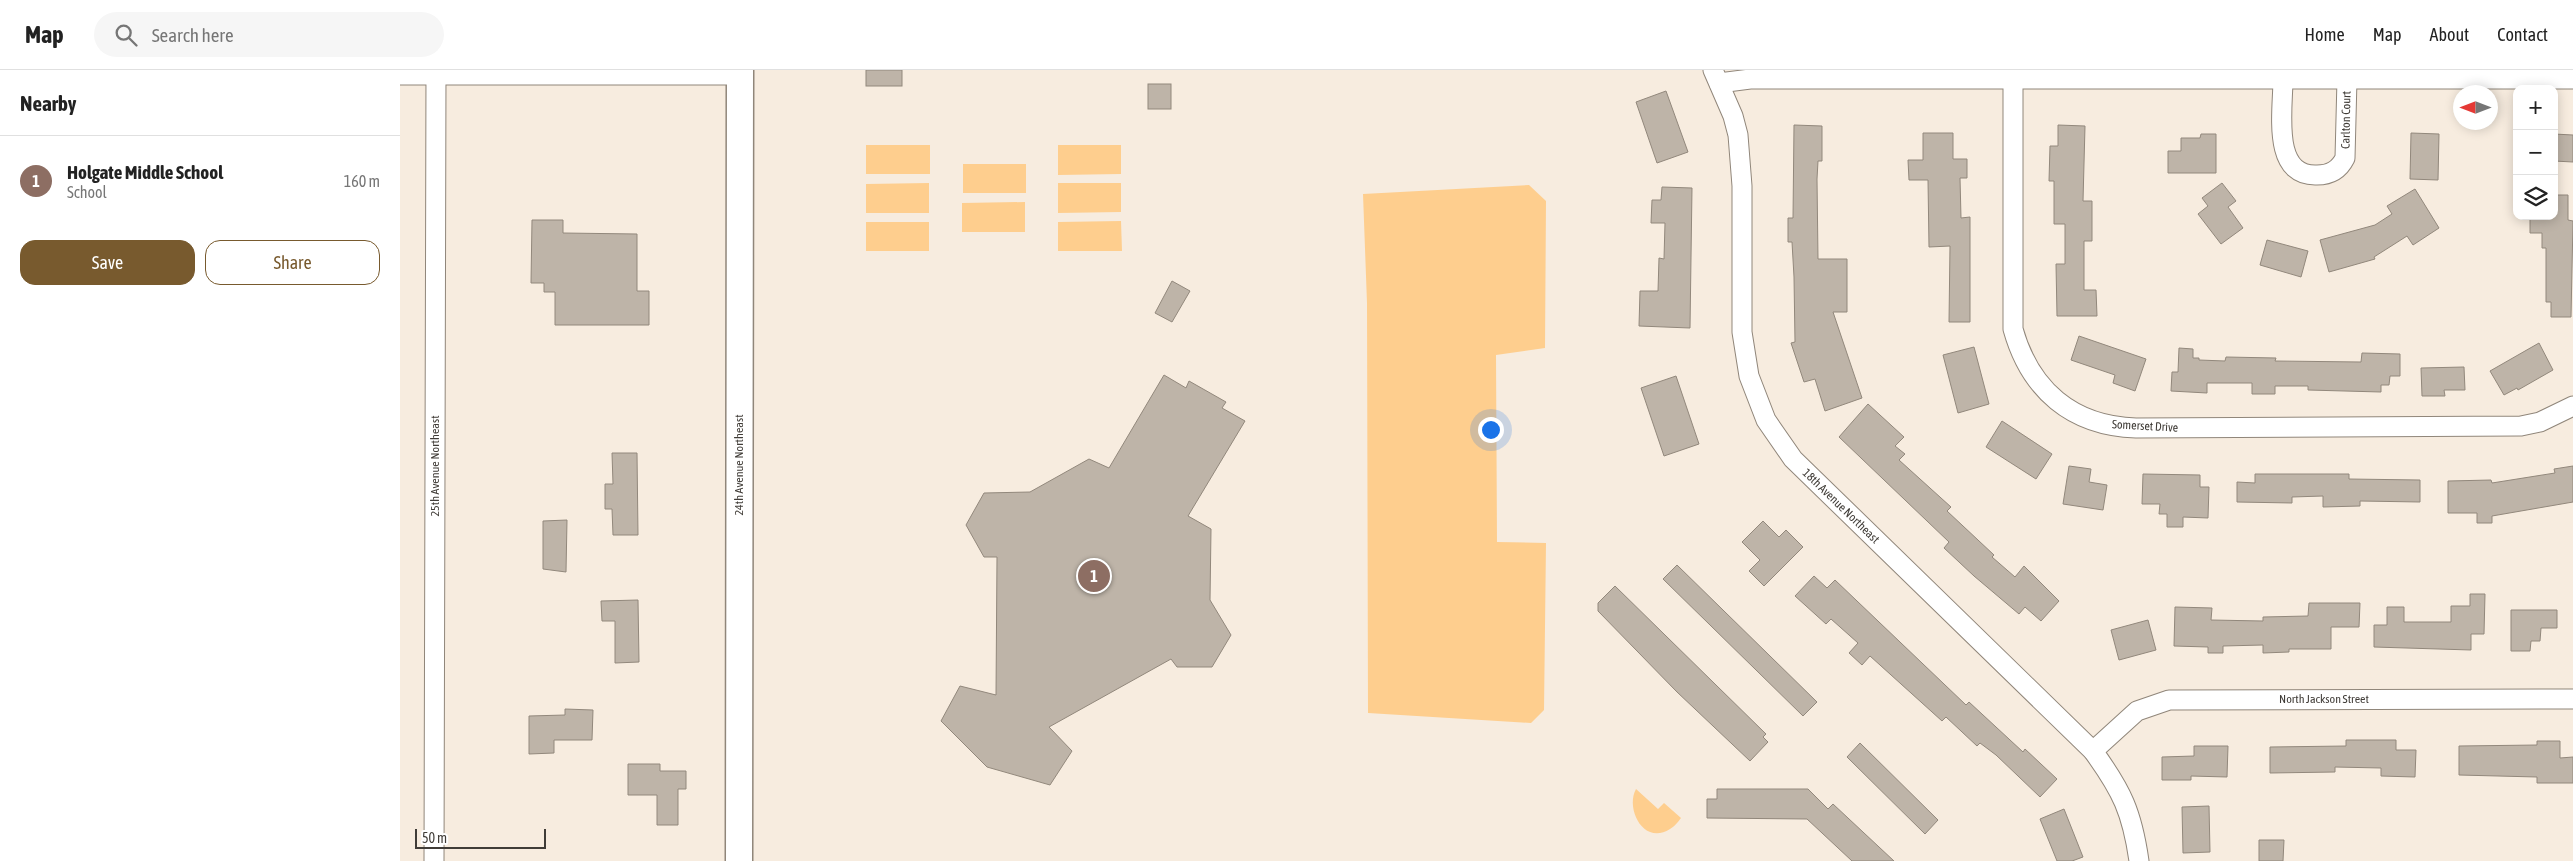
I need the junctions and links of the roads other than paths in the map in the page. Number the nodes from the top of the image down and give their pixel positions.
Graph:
1 (436, 73) edge
2 (740, 73) edge
3 (2379, 74) edge
4 (400, 75) edge
5 (1716, 76) edge
6 (2013, 78) junction
7 (2283, 79) junction
8 (2347, 79) junction
9 (2573, 79) edge
10 (2573, 406) edge
11 (2573, 699) edge
12 (2093, 751) junction
13 (434, 861) edge
14 (739, 861) edge
15 (2139, 861) edge

1 - 2 street
1 - 4 street
1 - 13 street, 25th Avenue Northeast
2 - 14 main road, 24th Avenue Northeast
3 - 8 street
3 - 9 street
5 - 6 street
5 - 12 street, 18th Avenue Northeast
6 - 7 street
6 - 10 street, Somerset Drive
7 - 8 street
7 - 8 street, Carlton Court
11 - 12 street, North Jackson Street
12 - 15 street, 18th Avenue Northeast

